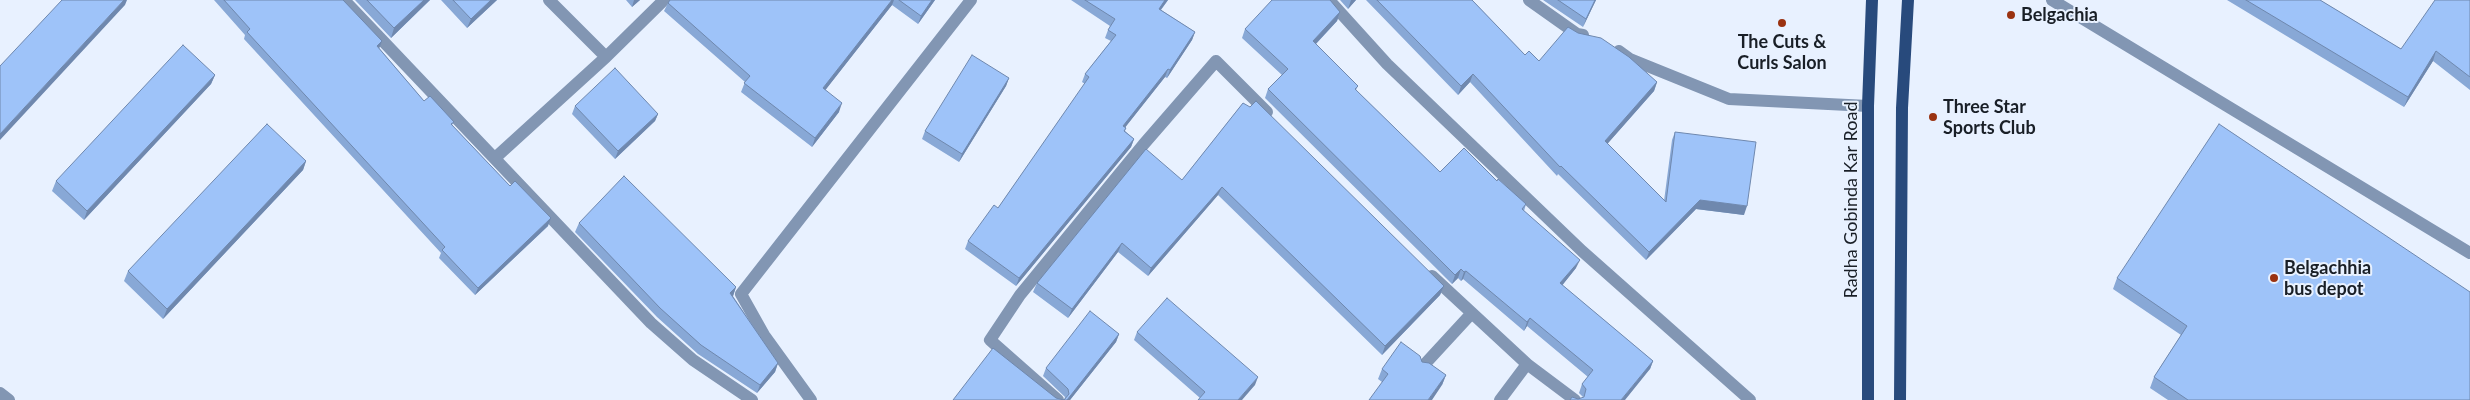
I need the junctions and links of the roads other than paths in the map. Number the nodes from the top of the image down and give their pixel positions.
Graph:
1 (344, 0) edge
2 (549, 0) edge
3 (664, 0) edge
4 (970, 0) edge
5 (1329, 0) edge
6 (1529, 0) edge
7 (1872, 0) edge
8 (1908, 0) edge
9 (2052, 0) edge
10 (1593, 37) edge
11 (1608, 44) edge
12 (606, 57) junction
13 (1868, 106) junction
14 (1280, 124) edge
15 (495, 158) junction
16 (2470, 253) edge
17 (1422, 265) edge
18 (1471, 314) junction
19 (1527, 364) junction
20 (1424, 365) edge
21 (0, 393) edge
22 (9, 400) edge
23 (752, 400) edge
24 (811, 400) edge
25 (1058, 400) edge
26 (1500, 400) edge
27 (1575, 400) edge
28 (1750, 400) edge
29 (1868, 400) edge
30 (1900, 400) edge

1 - 15 street
2 - 12 street
3 - 12 street
4 - 24 street
5 - 28 street
6 - 10 street
7 - 13 main road, Radha Gobinda Kar Road
8 - 30 main road
9 - 16 street
11 - 13 street
12 - 15 street
13 - 29 main road, Radha Gobinda Kar Road
14 - 25 street
15 - 23 street
17 - 18 street
18 - 19 street
18 - 20 street
19 - 26 street
19 - 27 street
21 - 22 street

